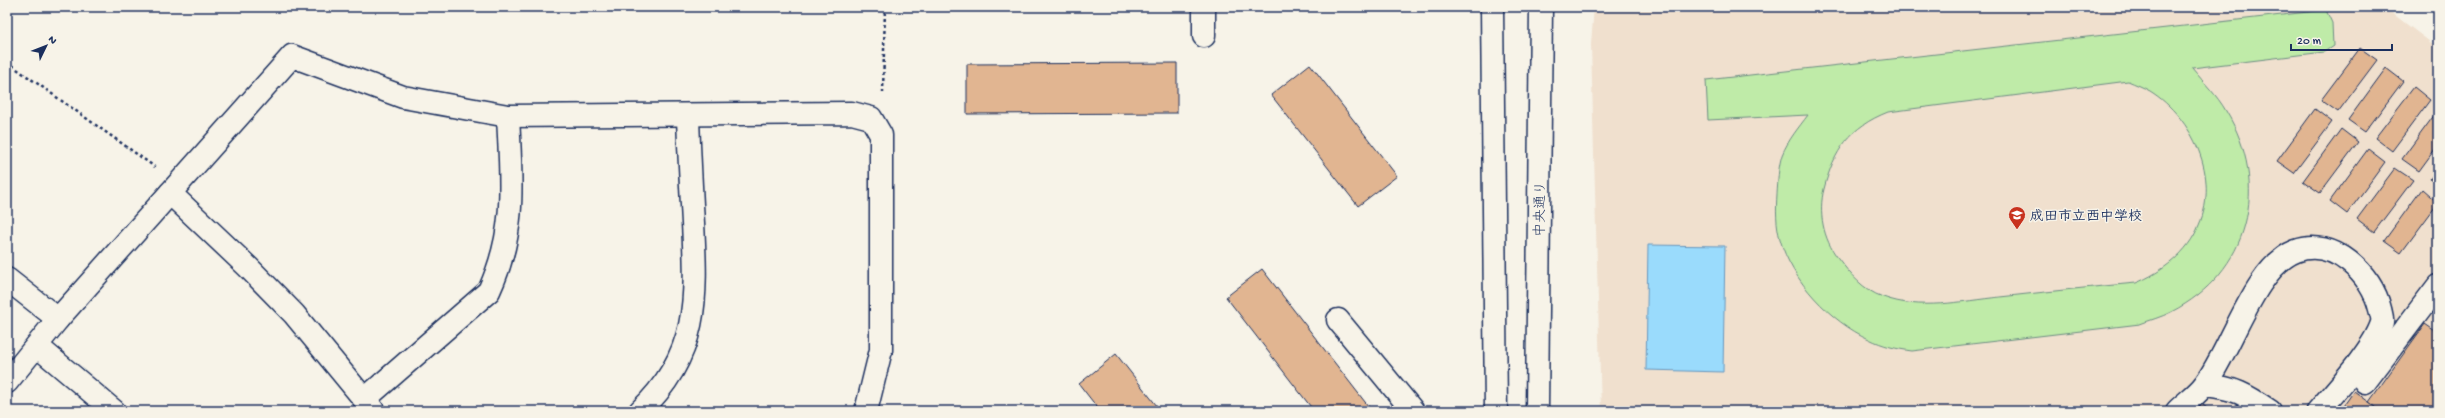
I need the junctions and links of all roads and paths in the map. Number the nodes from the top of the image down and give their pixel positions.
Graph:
1 (885, 7) edge
2 (1204, 7) edge
3 (1492, 7) edge
4 (1541, 7) edge
5 (1204, 36) dead end
6 (7, 62) edge
7 (508, 116) junction
8 (688, 116) junction
9 (882, 136) junction
10 (174, 188) junction
11 (7, 280) edge
12 (2437, 288) edge
13 (58, 319) junction
14 (1338, 320) dead end
15 (37, 346) junction
16 (7, 382) edge
17 (2365, 382) dead end
18 (2205, 384) junction
19 (369, 405) edge
20 (114, 411) edge
21 (640, 411) edge
22 (866, 411) edge
23 (1413, 411) edge
24 (1496, 411) edge
25 (1537, 411) edge
26 (2177, 411) edge
27 (2270, 411) edge
28 (2318, 411) edge

1 - 9 path
2 - 5 street
3 - 24 street
4 - 25 street, 中央通り
6 - 10 path
7 - 8 street
7 - 10 street
7 - 19 street
8 - 9 street
8 - 21 street
9 - 22 street
10 - 13 street
10 - 19 street
11 - 13 street
12 - 17 street
13 - 15 street
14 - 23 street
15 - 16 street
15 - 20 street
18 - 26 street
18 - 27 street
18 - 28 street

